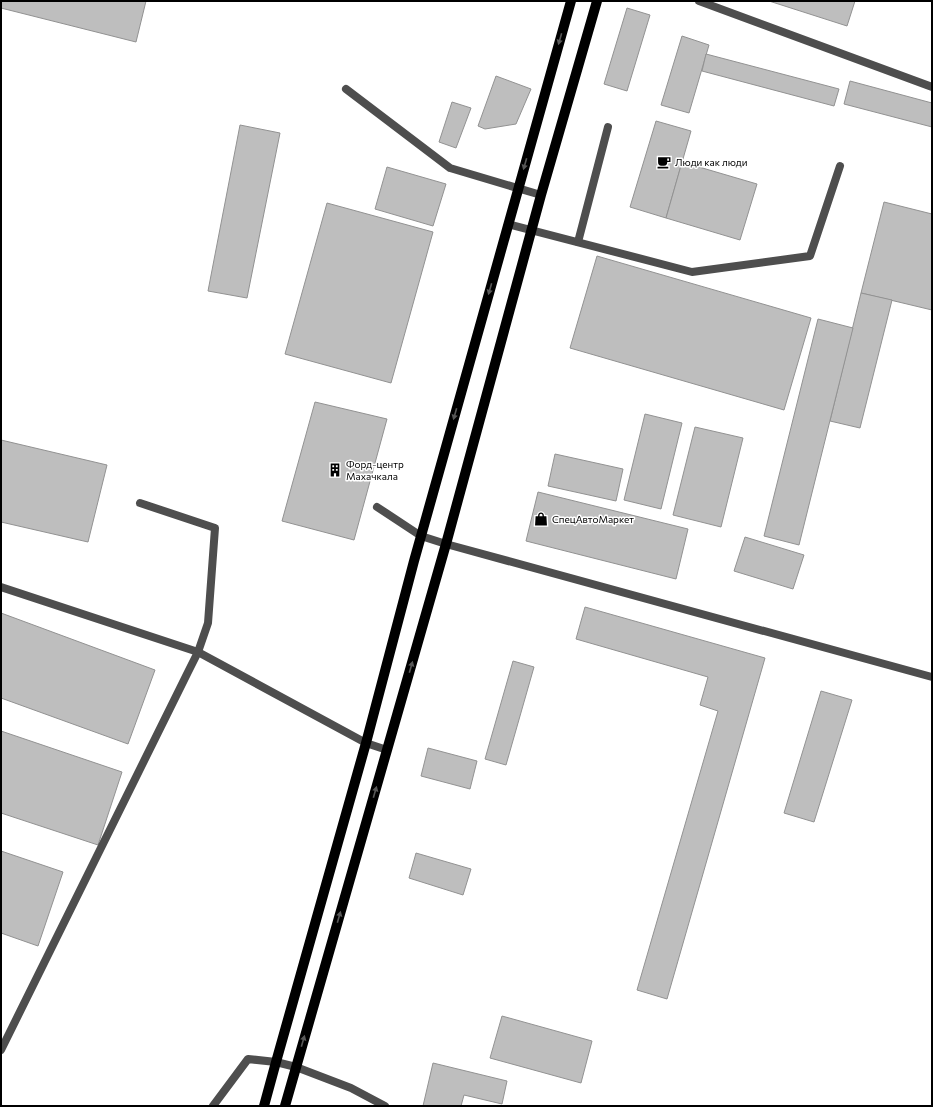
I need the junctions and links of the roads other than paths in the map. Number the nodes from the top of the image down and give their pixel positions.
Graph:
1 (571, 1) edge
2 (597, 1) edge
3 (699, 1) edge
4 (932, 87) edge
5 (346, 89) dead end
6 (608, 128) dead end
7 (840, 166) dead end
8 (518, 189) junction
9 (541, 195) junction
10 (508, 224) junction
11 (532, 230) junction
12 (578, 242) junction
13 (140, 503) dead end
14 (377, 507) dead end
15 (421, 536) junction
16 (446, 544) junction
17 (1, 587) edge
18 (198, 652) junction
19 (932, 677) edge
20 (366, 743) junction
21 (388, 750) junction
22 (1, 1050) edge
23 (276, 1062) junction
24 (296, 1067) junction
25 (213, 1106) edge
26 (264, 1106) edge
27 (285, 1106) edge
28 (385, 1106) edge

1 -> 8 main road
2 - 9 main road
3 - 4 lane
5 - 8 lane
6 - 12 lane
7 - 12 lane
8 - 9 lane
8 - 10 main road
9 - 11 main road
10 - 11 lane
10 -> 15 main road
11 - 12 lane
11 - 16 main road
13 - 18 lane
14 - 15 lane
15 - 16 lane
15 - 20 main road
16 - 19 lane
21 -> 16 main road
17 - 18 lane
18 - 20 lane
18 - 22 lane
20 - 21 lane
20 - 23 main road
24 -> 21 main road
23 - 24 lane
23 - 25 lane
23 - 26 main road
24 - 27 main road
24 - 28 lane

